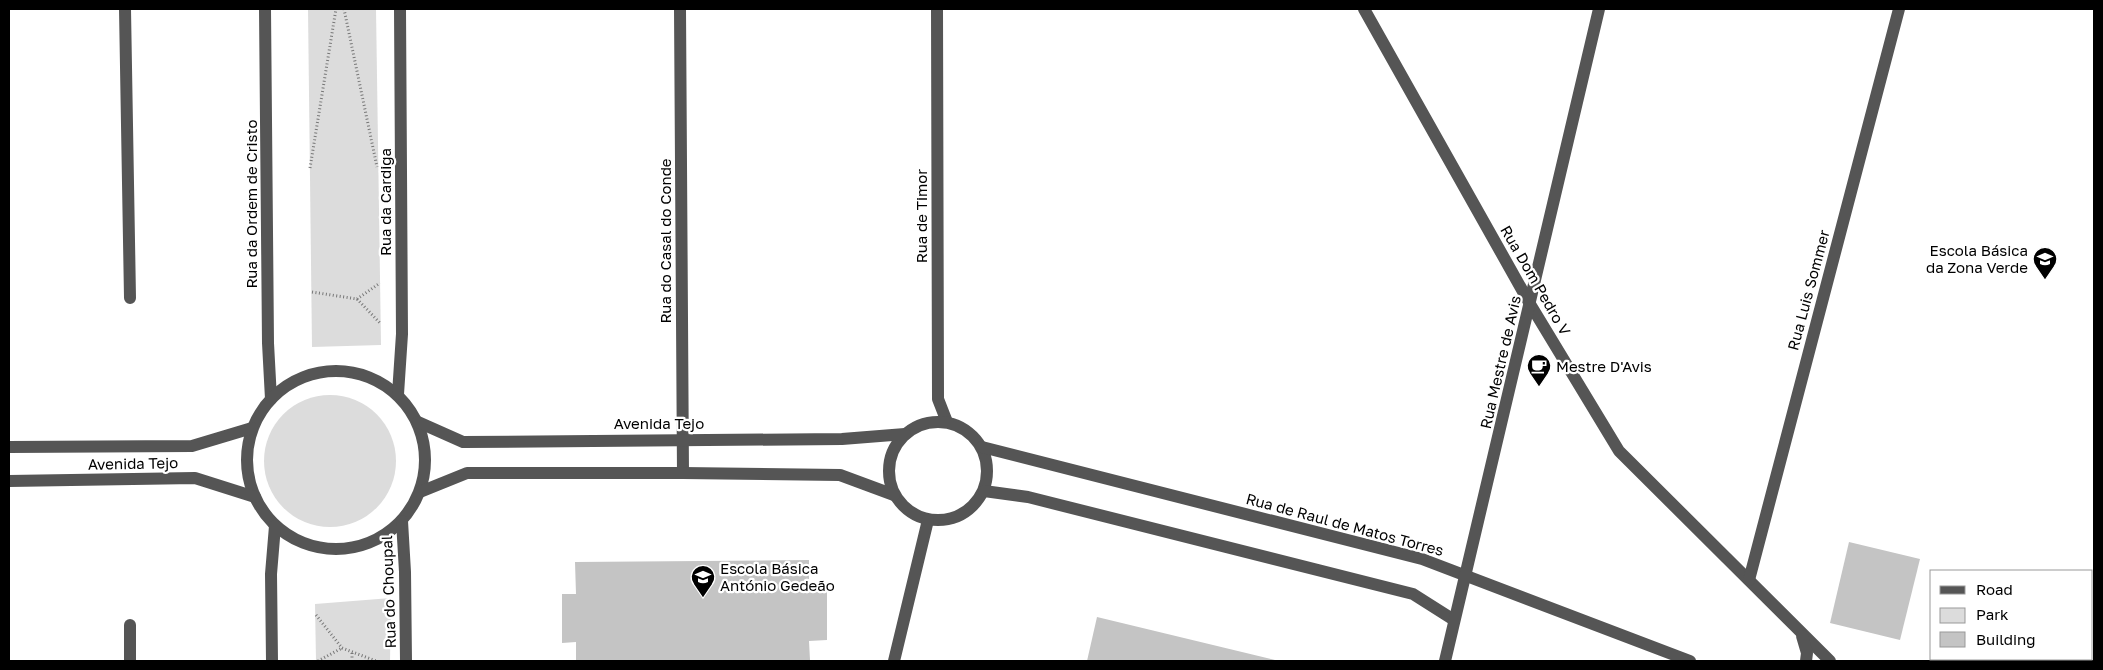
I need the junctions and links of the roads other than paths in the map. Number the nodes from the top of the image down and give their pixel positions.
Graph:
1 (126, 9) edge
2 (265, 9) edge
3 (400, 9) edge
4 (680, 9) edge
5 (937, 9) edge
6 (1364, 9) edge
7 (1600, 9) edge
8 (1899, 9) edge
9 (130, 298) dead end
10 (1530, 304) junction
11 (398, 394) junction
12 (271, 399) junction
13 (418, 422) junction
14 (947, 422) junction
15 (252, 428) junction
16 (905, 434) junction
17 (683, 439) junction
18 (9, 447) edge
19 (982, 448) junction
20 (683, 473) junction
21 (9, 481) edge
22 (984, 491) junction
23 (420, 492) junction
24 (894, 495) junction
25 (255, 498) junction
26 (928, 520) junction
27 (402, 521) junction
28 (275, 526) junction
29 (1466, 576) junction
30 (1749, 580) junction
31 (1454, 620) junction
32 (130, 625) dead end
33 (1797, 628) junction
34 (130, 661) edge
35 (272, 661) edge
36 (406, 661) edge
37 (894, 661) edge
38 (1444, 661) edge
39 (1690, 661) edge
40 (1806, 661) edge
41 (1830, 661) edge

1 - 9 street
2 - 12 street, Rua da Ordem de Cristo
3 - 11 street, Rua da Cardiga
4 - 17 street, Rua do Casal do Conde
5 - 14 street, Rua de Timor
6 - 10 street, Rua Dom Pedro V
7 - 10 street, Rua Mestre de Avis
8 - 30 street, Rua Luis Sommer
10 - 29 street, Rua Mestre de Avis
10 - 30 street, Rua Dom Pedro V
11 - 12 street
11 - 13 street
12 - 15 street
13 - 17 street, Avenida Tejo
13 - 23 street
14 - 16 street
14 - 19 street
15 - 18 street, Avenida Tejo
15 - 25 street
16 - 17 street, Avenida Tejo
16 - 24 street
17 - 20 street, Rua do Casal do Conde
19 - 22 street
19 - 29 street, Rua de Raul de Matos Torres
20 - 23 street
20 - 24 street
21 - 25 street, Avenida Tejo
22 - 26 street
22 - 31 street
23 - 27 street
24 - 26 street
25 - 28 street
26 - 37 street
27 - 28 street
27 - 36 street, Rua do Choupal
28 - 35 street
29 - 31 street, Rua Mestre de Avis
29 - 39 street, Rua de Raul de Matos Torres
30 - 33 street, Rua Dom Pedro V
31 - 38 street, Rua Mestre de Avis
32 - 34 street
33 - 40 street
33 - 41 street, Rua Dom Pedro V

